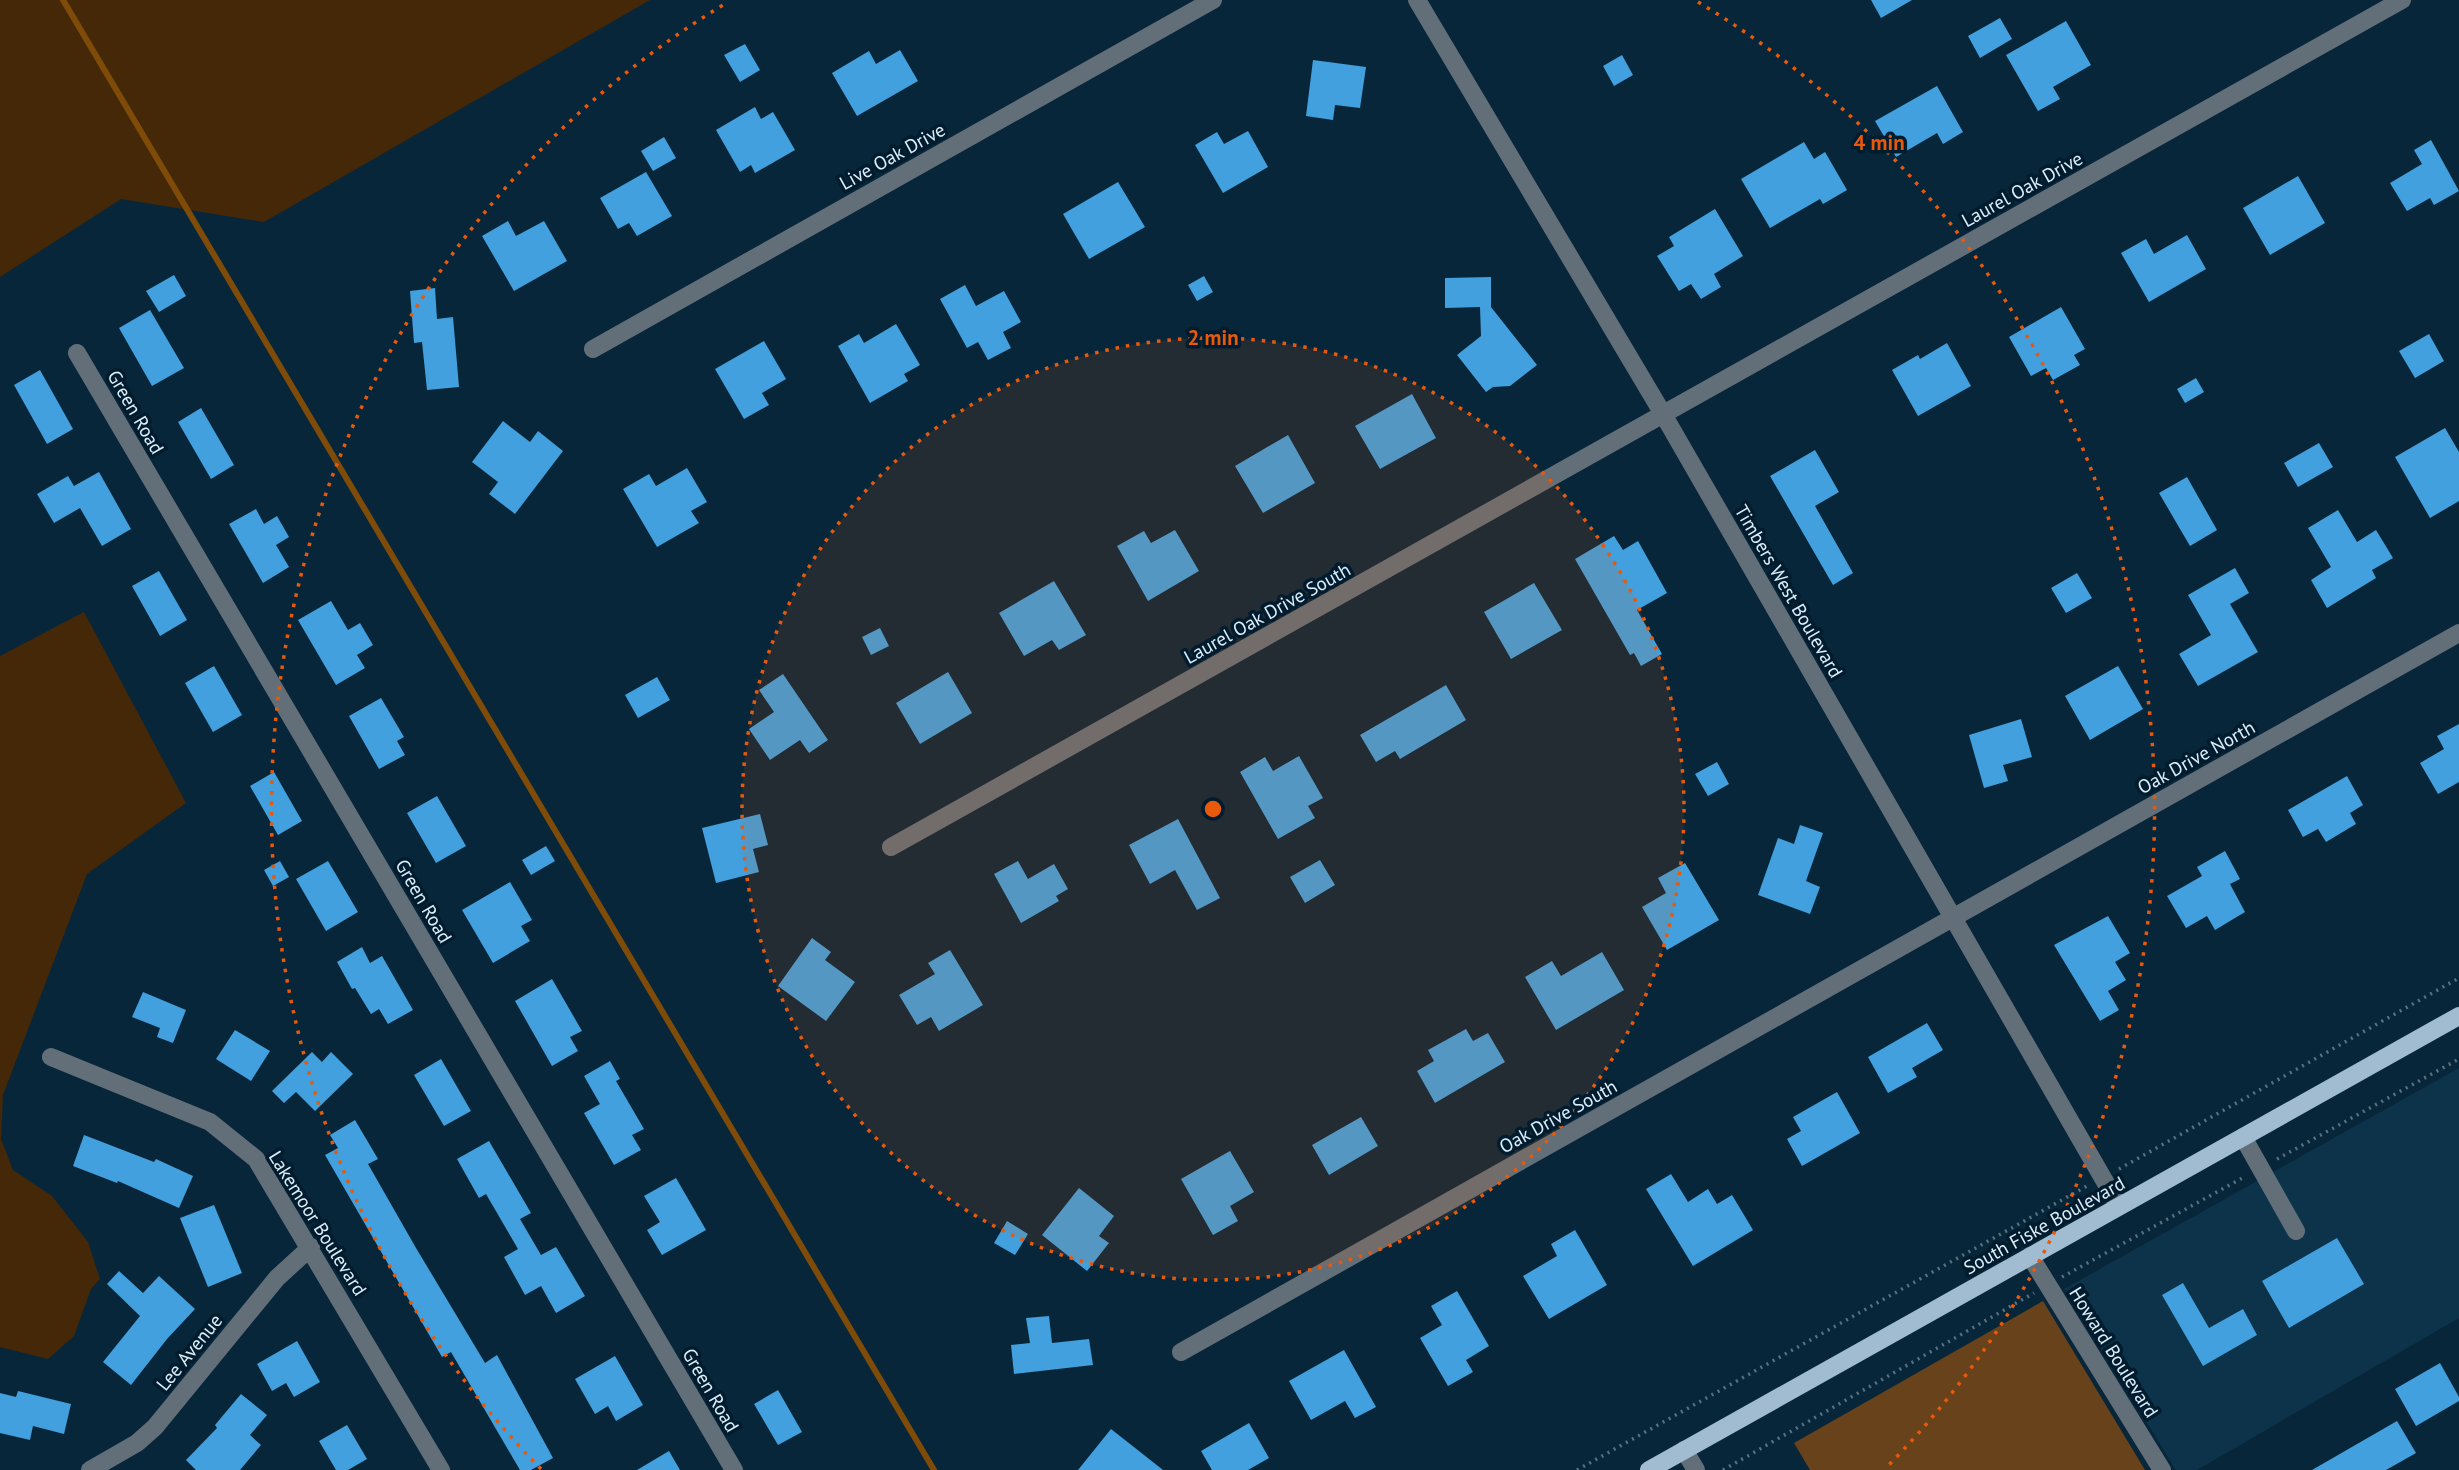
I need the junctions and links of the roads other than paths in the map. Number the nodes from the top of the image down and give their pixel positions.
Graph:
1 (1213, 0) edge
2 (1417, 0) edge
3 (2402, 0) edge
4 (593, 349) dead end
5 (77, 353) dead end
6 (1663, 415) junction
7 (2459, 633) edge
8 (891, 847) dead end
9 (1954, 917) junction
10 (2459, 1016) edge
11 (51, 1058) dead end
12 (2243, 1137) junction
13 (2119, 1206) junction
14 (2296, 1231) dead end
15 (311, 1247) junction
16 (2030, 1256) junction
17 (1181, 1352) dead end
18 (1684, 1450) junction
19 (90, 1470) edge
20 (441, 1470) edge
21 (734, 1470) edge
22 (1649, 1470) edge
23 (1696, 1470) edge
24 (2162, 1470) edge

1 - 4 street, Live Oak Drive
2 - 6 street, Timbers West Boulevard
3 - 6 street, Laurel Oak Drive
5 - 21 street, Green Road
6 - 8 street, Laurel Oak Drive South
6 - 9 street, Timbers West Boulevard
7 - 9 street, Oak Drive North
9 - 13 street, Timbers West Boulevard
9 - 17 street, Oak Drive South
10 - 12 main road, South Fiske Boulevard
11 - 15 street, Lakemoor Boulevard
12 - 13 main road, South Fiske Boulevard
12 - 14 street
13 - 16 main road, South Fiske Boulevard
15 - 19 street, Lee Avenue
15 - 20 street, Lakemoor Boulevard
16 - 18 main road, South Fiske Boulevard
16 - 24 street, Howard Boulevard
18 - 22 main road, South Fiske Boulevard
18 - 23 street

